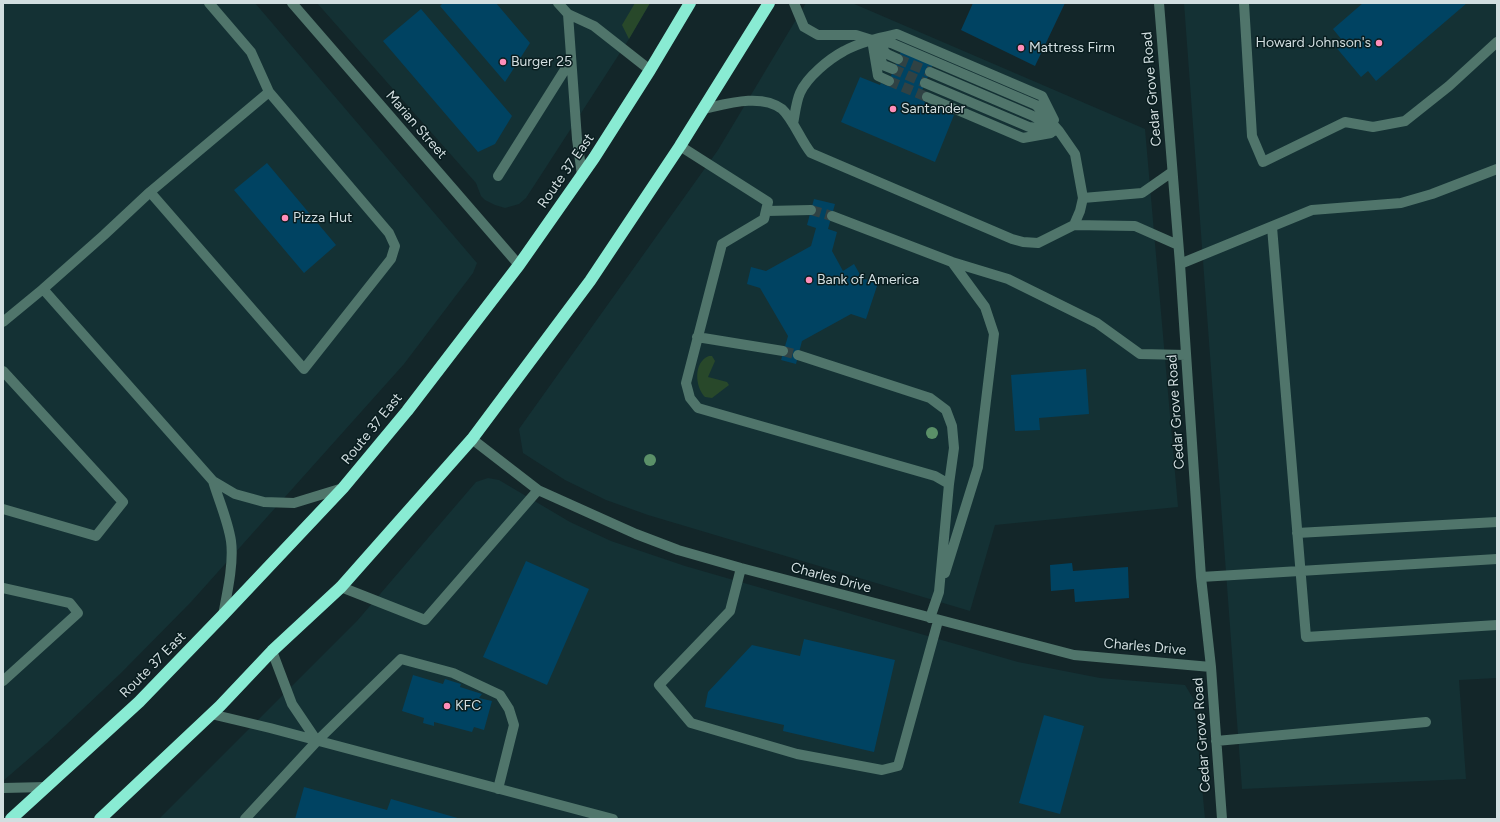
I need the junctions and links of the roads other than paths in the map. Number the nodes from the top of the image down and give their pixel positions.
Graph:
1 (209, 3) edge
2 (292, 3) edge
3 (558, 3) edge
4 (690, 3) edge
5 (769, 3) edge
6 (794, 3) edge
7 (1159, 3) edge
8 (1244, 3) edge
9 (568, 14) junction
10 (872, 40) junction
11 (1497, 42) edge
12 (898, 59) tunnel mouth
13 (571, 60) junction
14 (893, 69) tunnel mouth
15 (650, 70) junction
16 (930, 72) tunnel mouth
17 (889, 81) tunnel mouth
18 (925, 83) tunnel mouth
19 (269, 92) junction
20 (927, 97) tunnel mouth
21 (703, 108) junction
22 (793, 124) junction
23 (1059, 131) junction
24 (680, 146) junction
25 (1497, 169) edge
26 (1172, 172) junction
27 (582, 175) junction
28 (498, 176) dead end
29 (150, 192) junction
30 (1083, 198) junction
31 (811, 210) tunnel mouth
32 (767, 211) junction
33 (832, 216) tunnel mouth
34 (1074, 225) junction
35 (1272, 227) junction
36 (1178, 245) junction
37 (952, 262) junction
38 (519, 264) junction
39 (1180, 264) junction
40 (43, 289) junction
41 (3, 322) edge
42 (697, 337) junction
43 (783, 351) tunnel mouth
44 (798, 355) tunnel mouth
45 (1186, 355) junction
46 (3, 371) edge
47 (472, 439) junction
48 (213, 481) junction
49 (949, 484) junction
50 (343, 488) junction
51 (538, 490) junction
52 (3, 509) edge
53 (1497, 522) edge
54 (1298, 533) junction
55 (1497, 558) edge
56 (741, 568) junction
57 (1300, 571) junction
58 (1201, 577) junction
59 (341, 587) junction
60 (3, 588) edge
61 (939, 592) junction
62 (223, 616) junction
63 (934, 619) junction
64 (1497, 625) edge
65 (272, 651) junction
66 (1211, 667) junction
67 (3, 681) edge
68 (211, 714) junction
69 (1426, 722) dead end
70 (317, 741) junction
71 (1216, 741) junction
72 (47, 787) junction
73 (3, 788) edge
74 (498, 789) junction
75 (11, 819) edge
76 (100, 819) edge
77 (245, 819) edge
78 (613, 819) edge
79 (1222, 819) edge

1 - 19 street
2 - 38 street, Marian Street
3 - 9 street
4 - 15 highway, Route 37 East
5 - 21 highway
6 - 10 street
7 - 26 street, Cedar Grove Road
8 - 11 street
9 - 13 street
9 - 15 street
10 - 12 street
10 - 14 street
10 - 17 street
10 - 22 street
10 - 23 street
13 - 27 street
13 - 28 street
15 - 27 highway, Route 37 East
16 - 23 street
18 - 23 street
19 - 29 street
19 - 29 street
20 - 23 street
21 - 22 street
21 - 24 highway
22 - 34 street
23 - 30 street
24 - 32 street
24 - 47 highway
25 - 35 street
26 - 30 street
26 - 36 street, Cedar Grove Road
27 - 38 highway, Route 37 East
29 - 40 street
30 - 34 street
31 - 32 street
32 - 42 street
33 - 37 street
34 - 36 street
35 - 39 street
35 - 54 street
36 - 39 street, Cedar Grove Road
37 - 45 street
37 - 61 street
38 - 50 highway, Route 37 East
39 - 45 street, Cedar Grove Road
40 - 41 street
40 - 48 street
42 - 43 street
42 - 49 street
44 - 49 street
45 - 58 street, Cedar Grove Road
46 - 52 street
47 - 51 street, Charles Drive
47 - 59 highway
48 - 50 street
48 - 62 street
49 - 61 street
50 - 62 highway, Route 37 East
51 - 56 street, Charles Drive
51 - 59 street
53 - 54 street
54 - 57 street
55 - 57 street
56 - 63 street, Charles Drive
56 - 63 street
57 - 58 street
57 - 64 street
58 - 66 street, Cedar Grove Road
59 - 65 highway
60 - 67 street
61 - 63 street
62 - 72 highway, Route 37 East
63 - 66 street, Charles Drive
65 - 68 highway
65 - 70 street
66 - 71 street, Cedar Grove Road
68 - 70 street
68 - 76 highway
69 - 71 street
70 - 74 street
70 - 74 street
70 - 77 street
71 - 79 street, Cedar Grove Road
72 - 73 street
72 - 75 highway, Route 37 East
74 - 78 street

